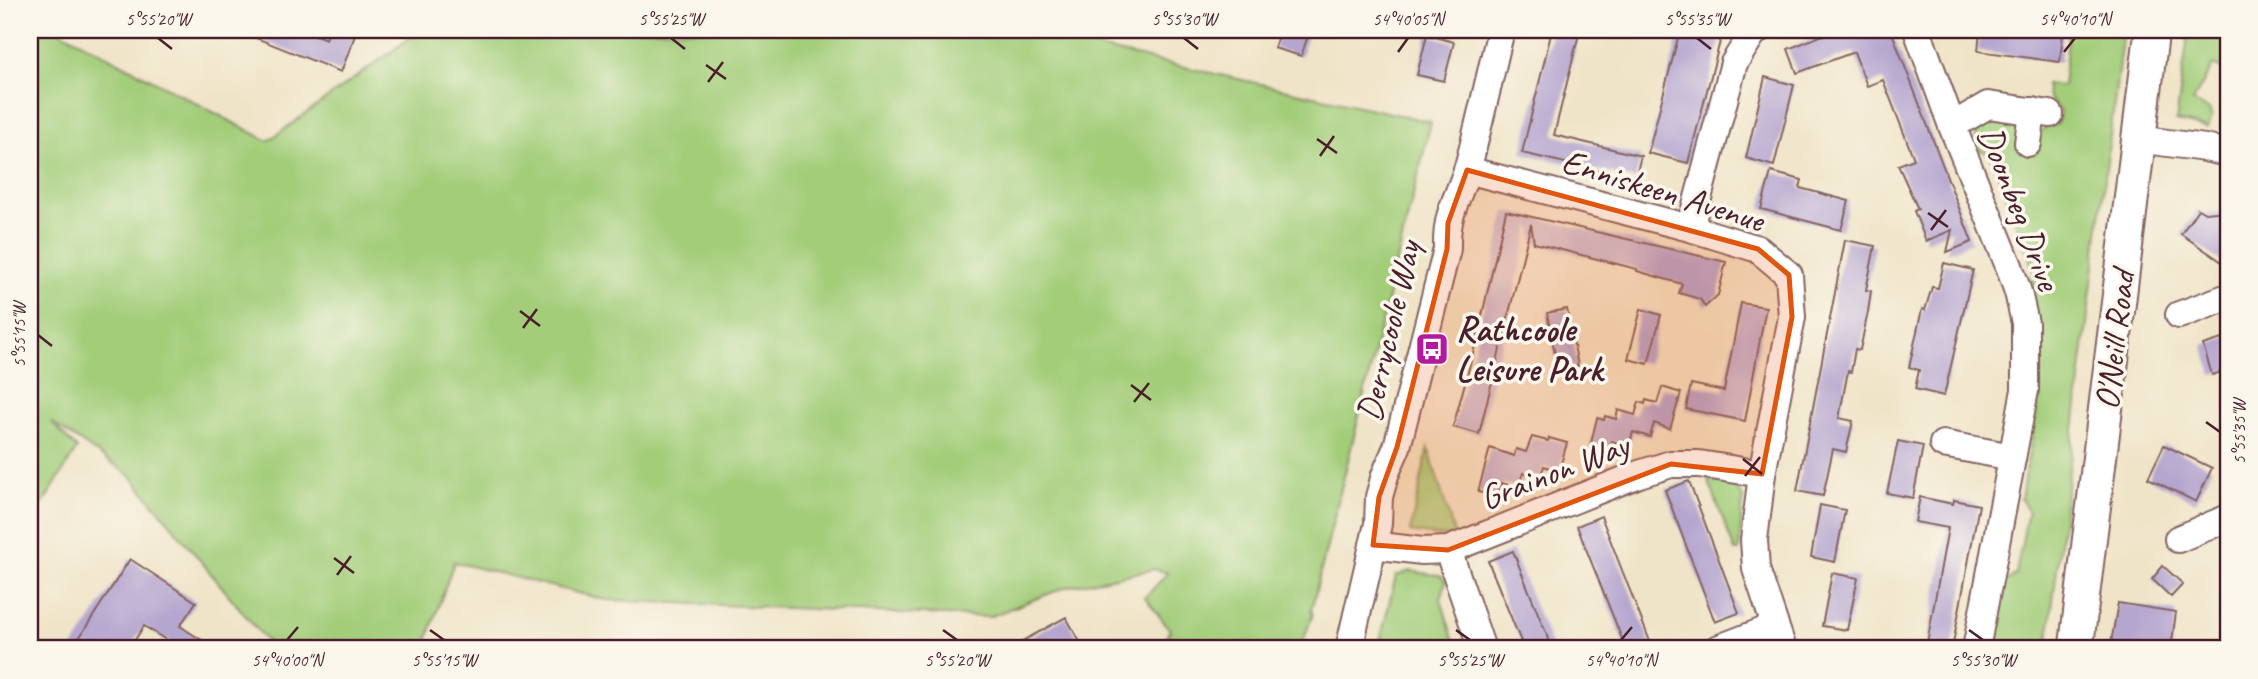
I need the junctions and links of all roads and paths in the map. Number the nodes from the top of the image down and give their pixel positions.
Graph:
1 (1501, 30) edge
2 (1758, 30) edge
3 (1917, 30) edge
4 (2152, 30) edge
5 (1952, 126) junction
6 (2138, 139) junction
7 (2028, 142) dead end
8 (2228, 153) edge
9 (1467, 170) junction
10 (1690, 228) junction
11 (2228, 297) edge
12 (2179, 315) dead end
13 (1943, 444) dead end
14 (2012, 457) junction
15 (1762, 474) junction
16 (2228, 518) edge
17 (2178, 539) dead end
18 (1373, 545) junction
19 (1448, 550) junction
20 (1779, 638) edge
21 (1349, 649) edge
22 (1482, 649) edge
23 (1717, 649) edge
24 (1976, 649) edge
25 (2076, 649) edge

1 - 9 street, Derrycoole Way
2 - 10 street
3 - 5 street, Doonbeg Drive
4 - 6 main road, O'Neill Road
5 - 7 street
5 - 14 street, Doonbeg Drive
6 - 8 street
6 - 25 main road, O'Neill Road
9 - 10 street, Enniskeen Avenue
9 - 18 street, Derrycoole Way
10 - 15 street, Enniskeen Avenue
11 - 12 street
13 - 14 street
14 - 24 street, Doonbeg Drive
15 - 19 street, Grainon Way
15 - 20 street, Enniskeen Avenue
16 - 17 street
18 - 19 street, Grainon Way
18 - 21 street, Derrycoole Way
19 - 22 street
20 - 23 street

